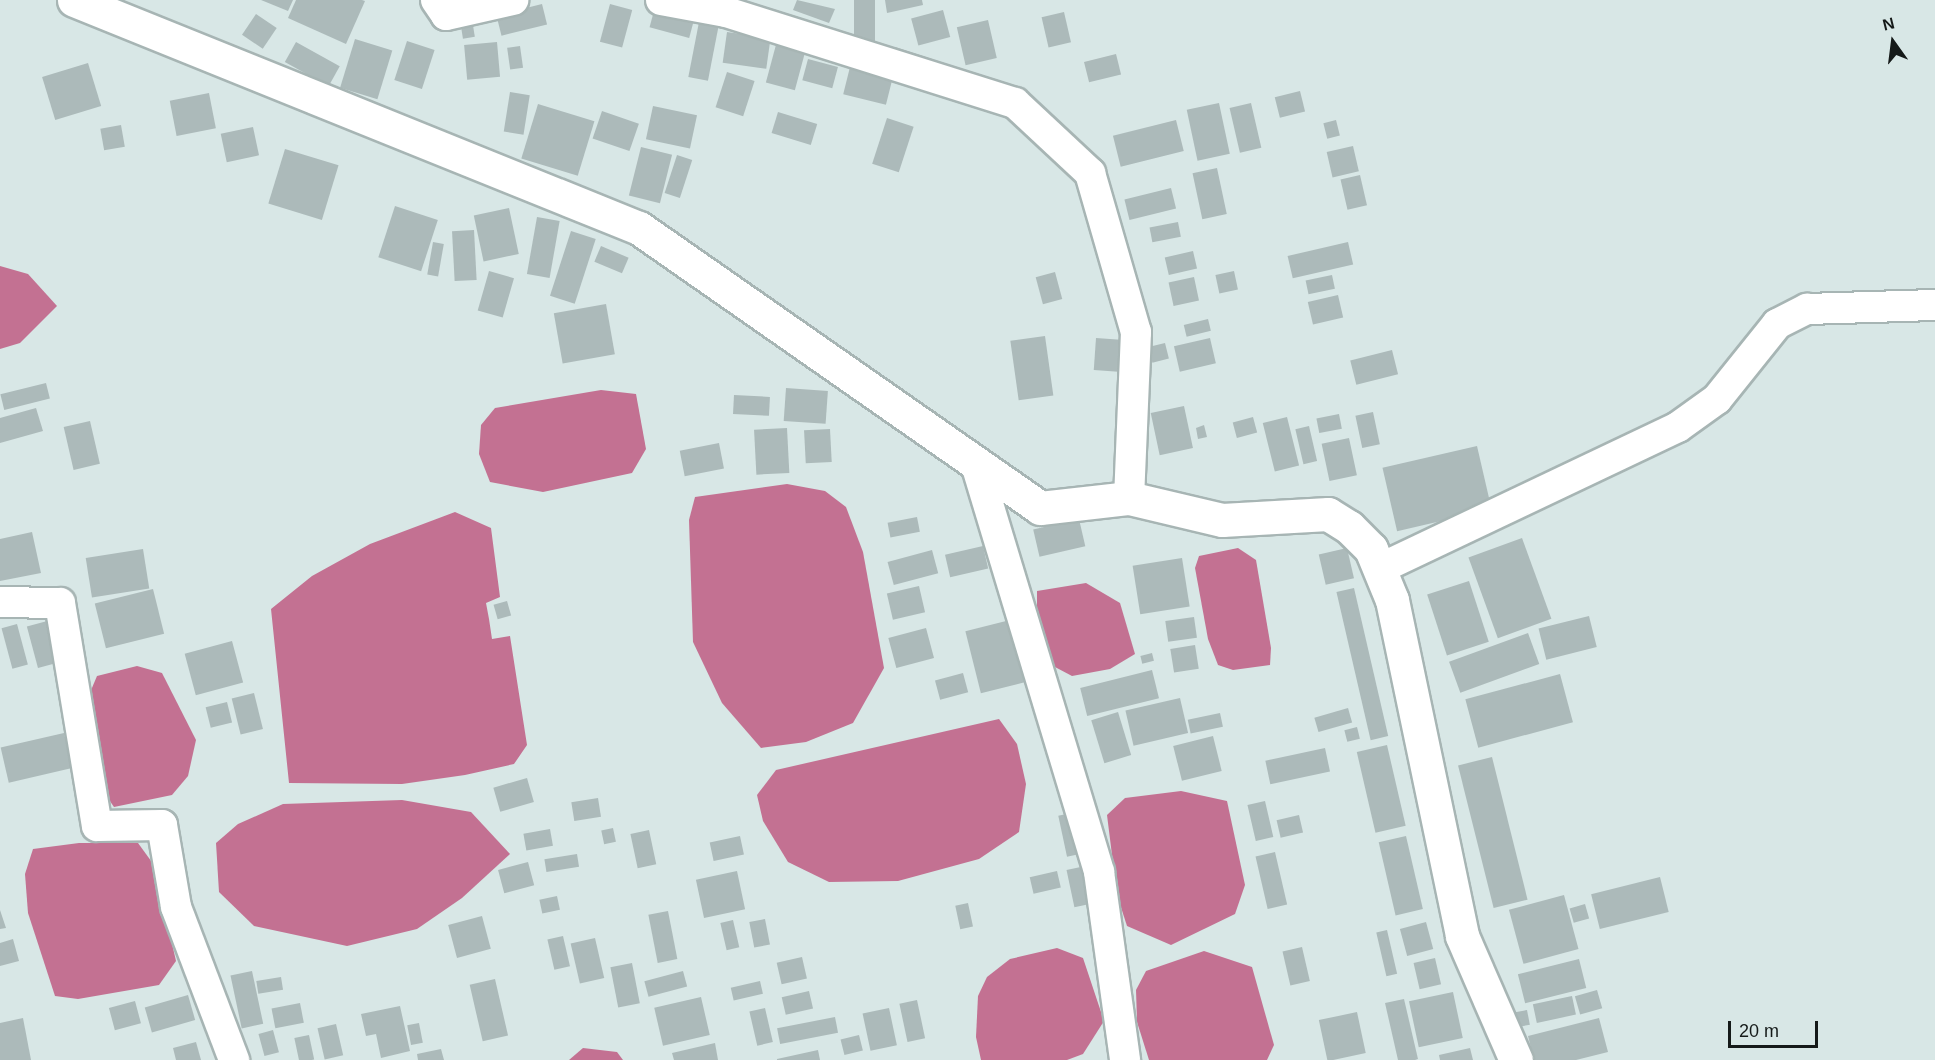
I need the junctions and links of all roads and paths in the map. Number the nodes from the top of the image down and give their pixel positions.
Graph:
1 (74, 0) edge
2 (436, 0) edge
3 (513, 0) edge
4 (661, 0) edge
5 (1935, 305) edge
6 (976, 464) junction
7 (1129, 498) junction
8 (1381, 568) junction
9 (0, 602) edge
10 (234, 1060) edge
11 (1125, 1060) edge
12 (1516, 1060) edge

1 - 6 street
2 - 3 street
4 - 7 street
5 - 8 street
6 - 7 street
6 - 11 street
7 - 8 street
8 - 12 street
9 - 10 street

